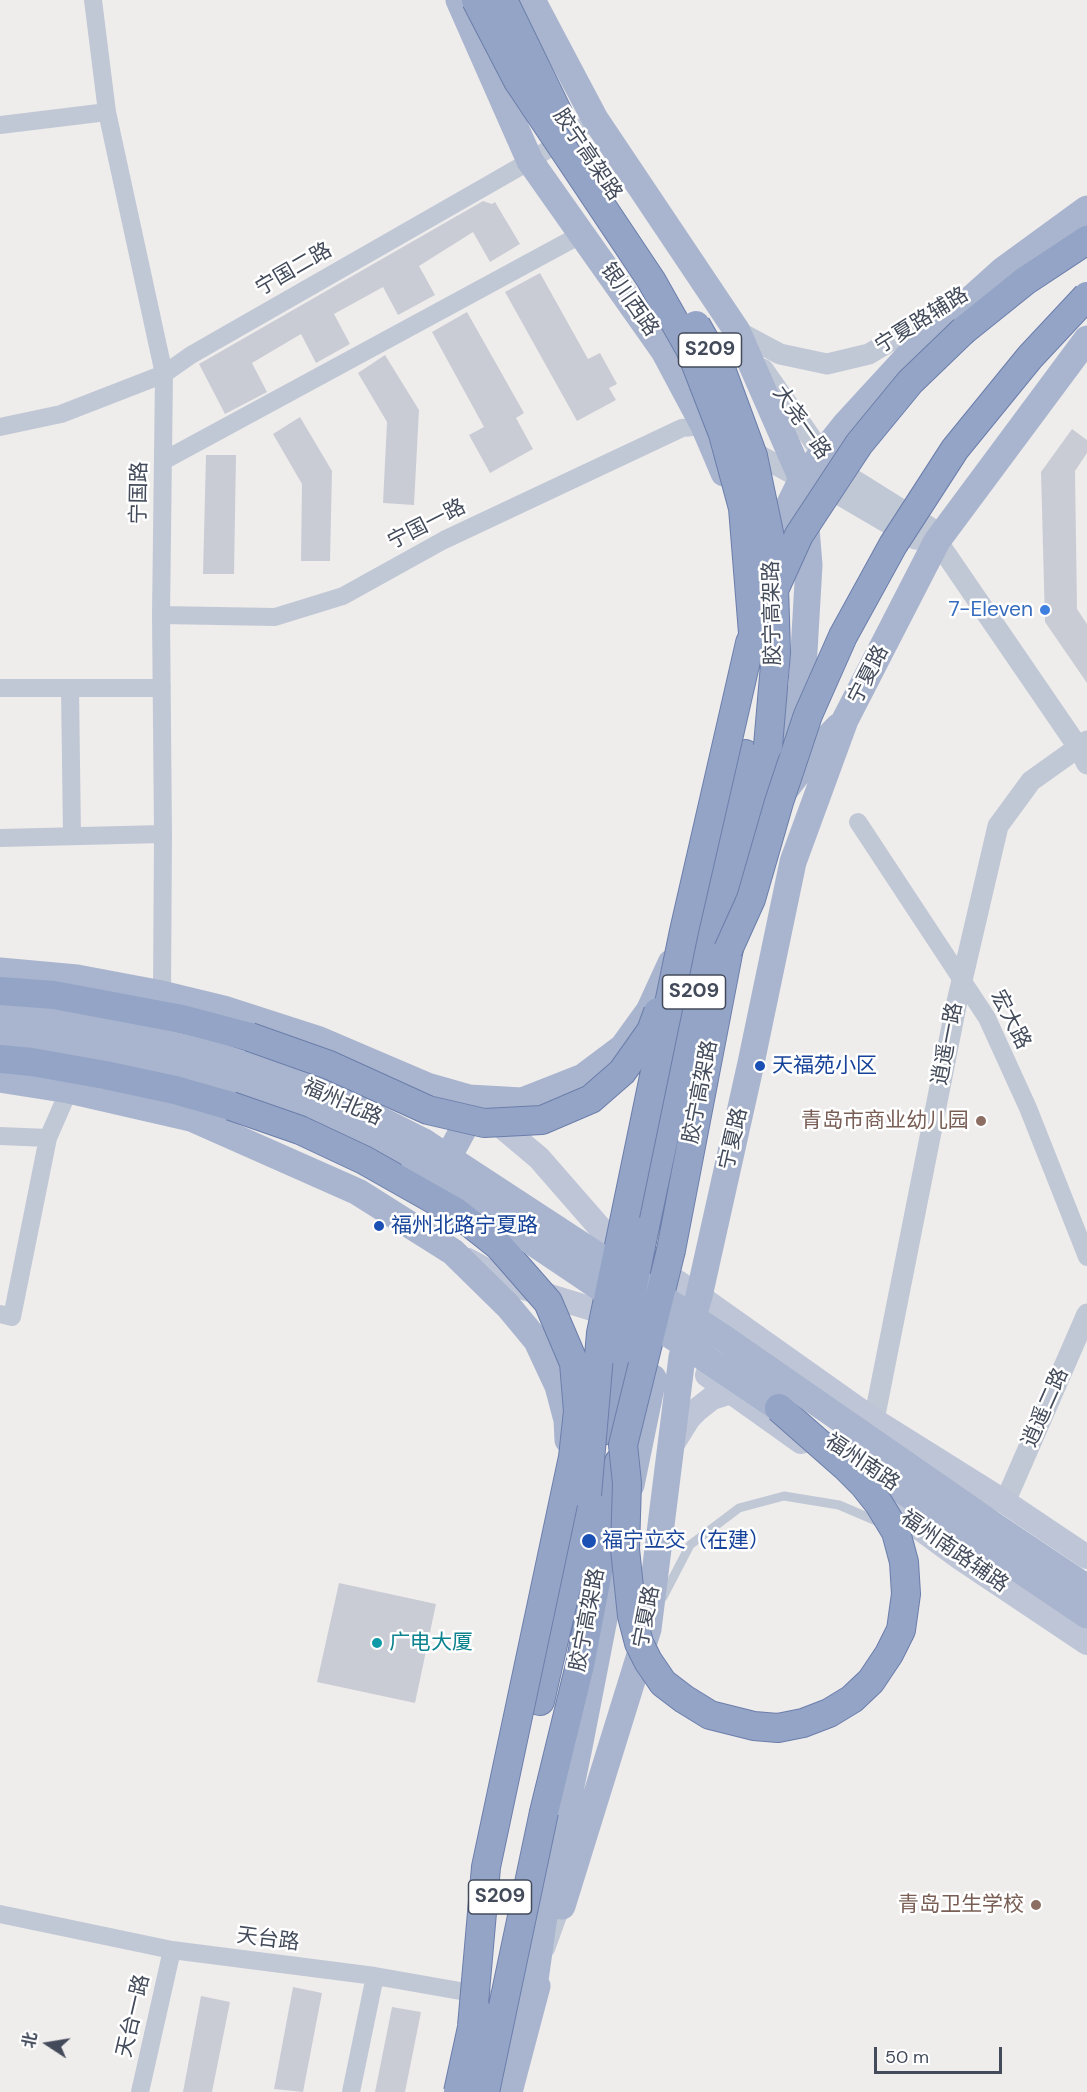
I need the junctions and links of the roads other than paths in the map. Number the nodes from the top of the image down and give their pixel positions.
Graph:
1 (93, 0) edge
2 (459, 0) edge
3 (476, 0) edge
4 (503, 0) edge
5 (532, 0) edge
6 (107, 112) junction
7 (595, 119) junction
8 (0, 125) edge
9 (530, 160) junction
10 (1087, 209) edge
11 (582, 234) junction
12 (1087, 240) edge
13 (1002, 271) junction
14 (1087, 296) edge
15 (737, 331) junction
16 (1087, 339) edge
17 (164, 374) junction
18 (704, 426) junction
19 (0, 428) edge
20 (822, 454) junction
21 (163, 461) junction
22 (802, 479) junction
23 (937, 541) junction
24 (161, 615) junction
25 (741, 656) junction
26 (0, 688) edge
27 (70, 688) junction
28 (162, 688) junction
29 (845, 720) junction
30 (1084, 751) edge
31 (775, 802) junction
32 (858, 822) dead end
33 (163, 834) junction
34 (72, 836) junction
35 (0, 838) edge
36 (691, 867) junction
37 (691, 927) junction
38 (729, 950) junction
39 (670, 965) junction
40 (0, 971) edge
41 (962, 978) junction
42 (0, 991) edge
43 (162, 994) junction
44 (0, 1014) edge
45 (0, 1039) edge
46 (0, 1059) edge
47 (0, 1079) edge
48 (69, 1090) junction
49 (469, 1098) junction
50 (0, 1136) edge
51 (48, 1138) junction
52 (420, 1152) junction
53 (375, 1203) junction
54 (453, 1252) junction
55 (1087, 1257) edge
56 (628, 1260) junction
57 (673, 1280) junction
58 (699, 1296) junction
59 (632, 1304) junction
60 (0, 1314) edge
61 (1087, 1314) edge
62 (660, 1343) junction
63 (682, 1357) junction
64 (732, 1392) junction
65 (779, 1407) junction
66 (874, 1420) junction
67 (623, 1445) junction
68 (671, 1447) junction
69 (587, 1495) junction
70 (1005, 1502) junction
71 (570, 1531) junction
72 (910, 1536) dead end
73 (920, 1540) dead end
74 (1087, 1557) edge
75 (960, 1558) junction
76 (1087, 1588) edge
77 (1087, 1615) edge
78 (1087, 1643) edge
79 (0, 1914) edge
80 (172, 1950) junction
81 (375, 1976) junction
82 (472, 1994) junction
83 (532, 2001) junction
84 (472, 2026) junction
85 (140, 2092) edge
86 (351, 2092) edge
87 (450, 2092) edge
88 (458, 2092) edge
89 (485, 2092) edge
90 (509, 2092) edge

1 - 6 street, 宁国路
2 - 9 main road, 银川西路
3 - 69 highway, 胶宁高架路 / S209, bridge
4 - 38 highway, 胶宁高架路 / S209, bridge
5 - 7 main road
6 - 8 street
6 - 17 street, 宁国路
7 - 9 street, 宁国二路
7 - 15 main road
9 - 11 main road, 银川西路
9 - 17 street, 宁国二路
10 - 13 main road
11 - 18 main road, 银川西路
11 - 21 street
12 - 37 highway, bridge
13 - 15 street, 宁夏路辅路
13 - 20 main road
14 - 38 highway, bridge
15 - 20 street, 大尧一路
15 - 22 main road
16 - 23 main road, 宁夏路
17 - 19 street, 宁国二路
17 - 21 street, 宁国路
18 - 22 street, 大尧一路
18 - 24 street, 宁国一路
18 - 25 main road, 银川西路
20 - 22 main road
20 - 23 street, 大尧一路
21 - 24 street, 宁国路
22 - 23 street, 大尧一路
22 - 25 main road
22 - 31 main road, 宁夏路
23 - 29 main road, 宁夏路
23 - 30 street, 大尧一路
24 - 28 street, 宁国路
25 - 36 main road
25 - 37 main road
26 - 27 street
27 - 28 street
27 - 34 street
28 - 33 street, 宁国路
29 - 31 main road
29 - 58 main road, 宁夏路
30 - 41 street, 逍遥一路
31 - 57 main road, 宁夏路
32 - 41 street, 宏大路
33 - 34 street
33 - 43 street, 宁国路
34 - 35 street
36 - 37 main road
36 - 39 main road
37 - 39 main road
37 - 42 highway, bridge
37 - 56 main road
37 - 69 highway, 胶宁高架路, bridge
38 - 67 highway, 胶宁高架路 / S209, bridge
39 - 49 main road
40 - 43 main road
41 - 55 street, 宏大路
41 - 66 street, 逍遥一路
43 - 49 main road
44 - 52 main road, 福州北路
45 - 52 main road, 福州北路
46 - 84 highway, bridge
47 - 48 main road
48 - 51 street
48 - 53 main road
49 - 53 main road
49 - 56 main road
50 - 51 street
51 - 60 street
52 - 59 main road, 福州北路, bridge
53 - 54 main road
54 - 59 main road, 福州南路辅路
54 - 71 main road
56 - 57 main road
56 - 59 main road
57 - 58 main road
57 - 62 main road, 宁夏路
58 - 63 main road, 宁夏路
58 - 66 main road
59 - 62 main road, 福州南路辅路
59 - 65 main road, 福州南路, bridge
59 - 71 main road
59 - 76 main road, 福州南路, bridge
61 - 70 street, 逍遥二路
62 - 63 main road, 福州南路辅路
62 - 83 main road, 宁夏路
63 - 64 main road, 福州南路辅路
63 - 68 main road, 宁夏路
64 - 68 main road
64 - 75 main road, 福州南路辅路
65 - 67 highway, bridge
65 - 77 main road, 福州南路, bridge
66 - 70 main road
67 - 89 highway, 胶宁高架路 / S209, bridge
68 - 83 main road, 宁夏路
69 - 84 highway, 胶宁高架路 / S209, bridge
70 - 74 main road
71 - 82 main road
72 - 83 lane
73 - 75 lane
75 - 78 main road, 福州南路辅路
79 - 80 street, 天台路
80 - 81 street, 天台路
80 - 85 street, 天台一路
81 - 82 street, 天台路
81 - 86 street
82 - 83 street, 天台路
82 - 87 main road
83 - 90 main road, 宁夏路
84 - 88 highway, 胶宁高架路 / S209, bridge

